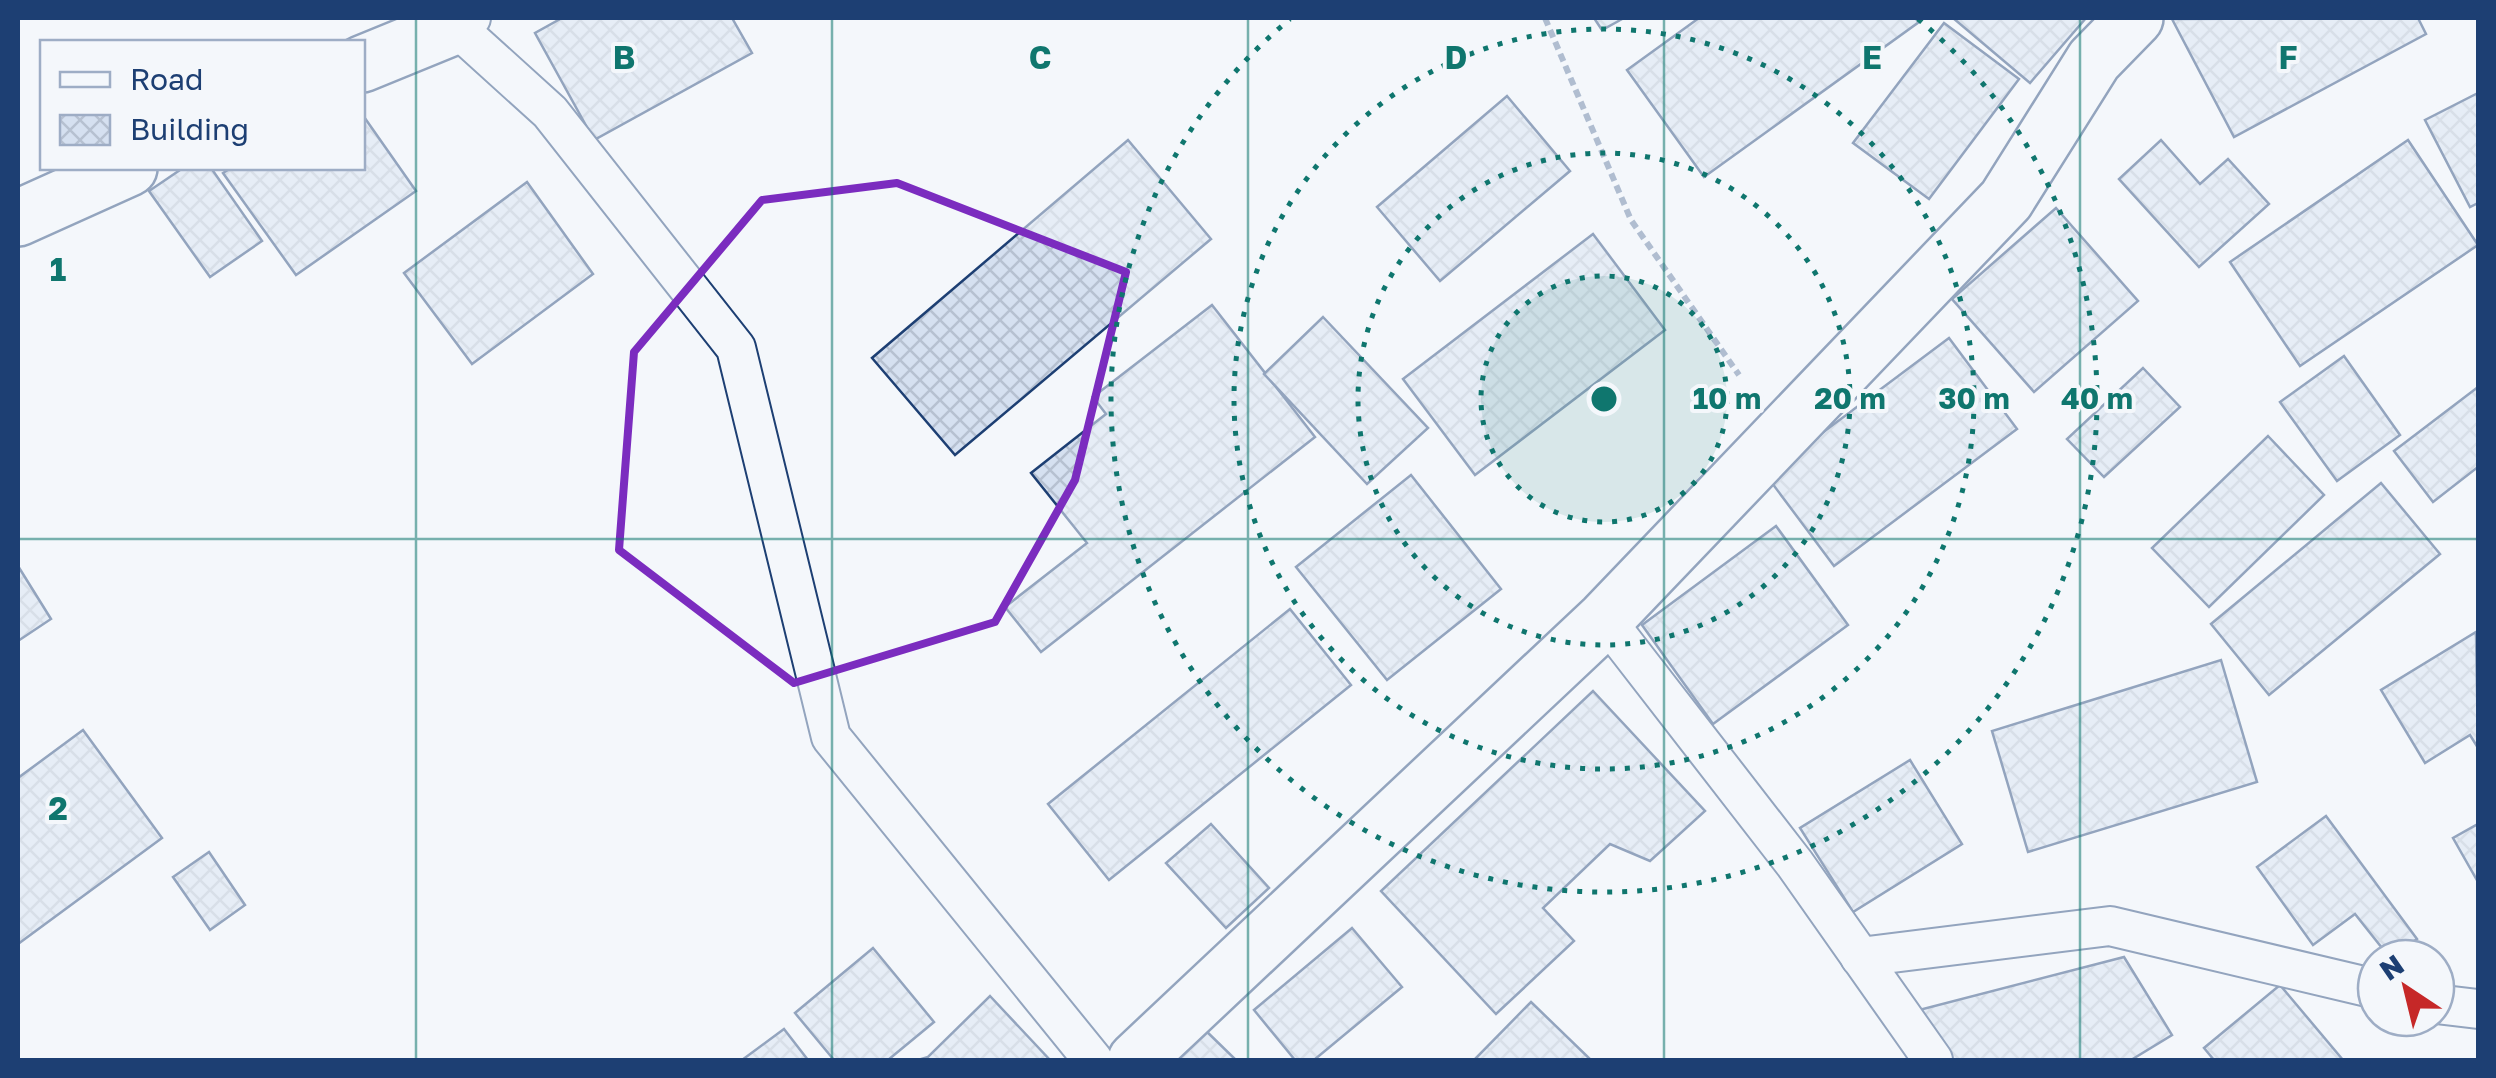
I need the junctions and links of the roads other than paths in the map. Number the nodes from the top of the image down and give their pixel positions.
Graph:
1 (2135, 18) edge
2 (457, 20) edge
3 (365, 63) edge
4 (125, 170) edge
5 (18, 218) edge
6 (1605, 619) junction
7 (1860, 956) junction
8 (2356, 985) edge
9 (1093, 1060) edge
10 (1136, 1060) edge
11 (1933, 1060) edge

1 - 6 street
2 - 3 street
2 - 9 lane
4 - 5 street
6 - 7 lane
6 - 10 street
7 - 8 lane
7 - 11 lane

